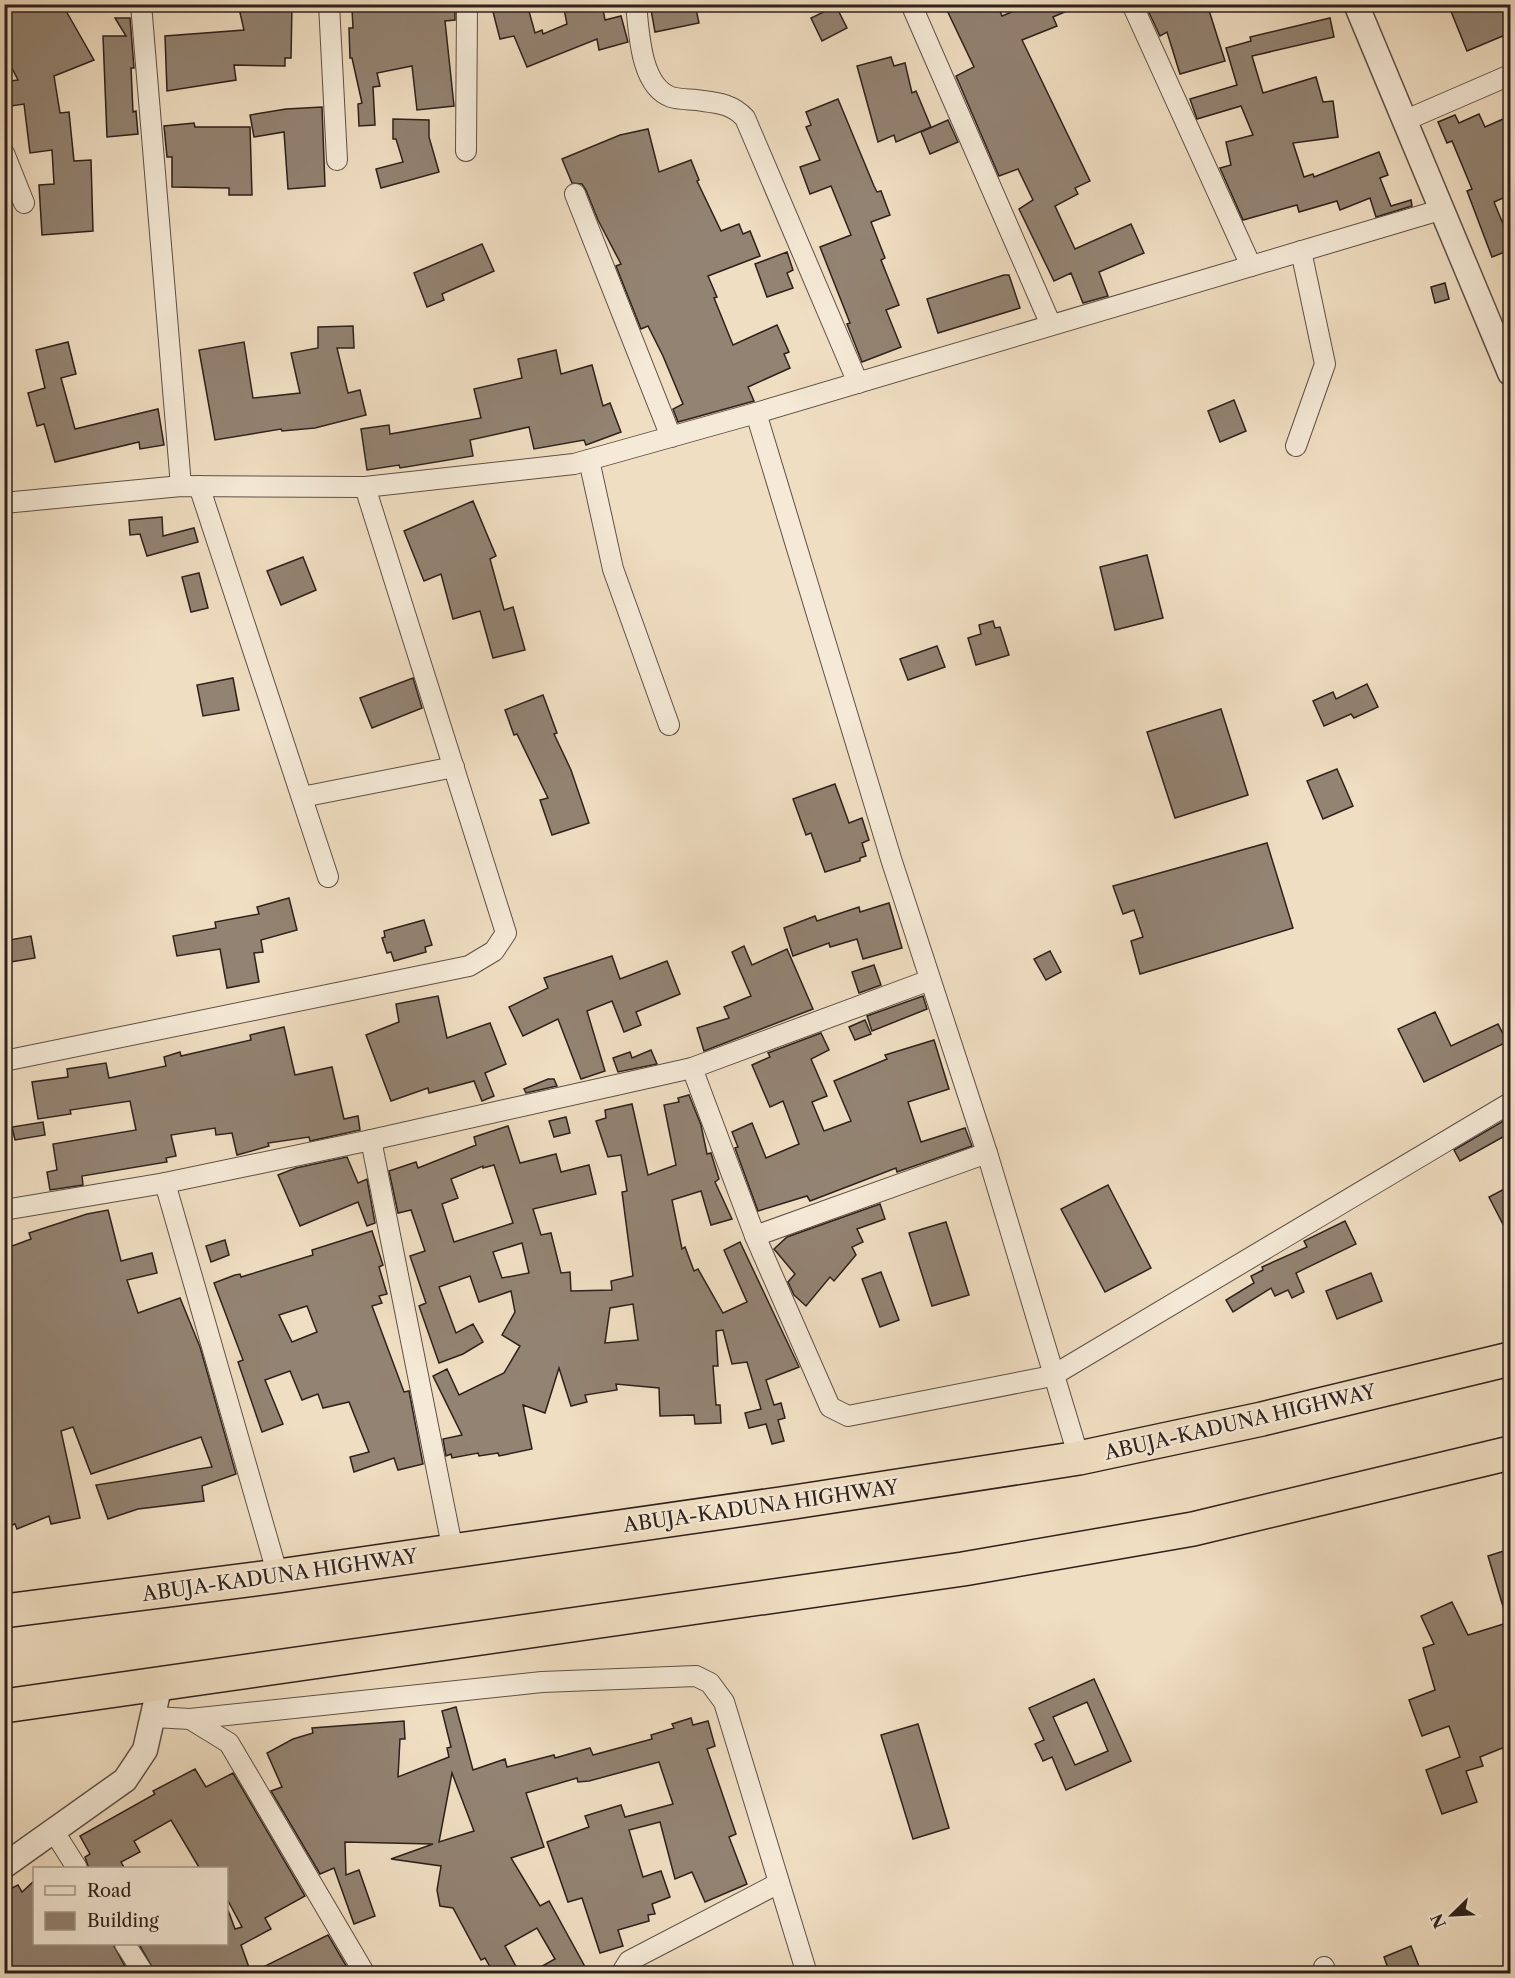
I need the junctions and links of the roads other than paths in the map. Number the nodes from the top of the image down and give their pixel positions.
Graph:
1 (141, 4) edge
2 (329, 4) edge
3 (467, 4) edge
4 (636, 4) edge
5 (911, 4) edge
6 (1132, 4) edge
7 (1356, 4) edge
8 (1510, 75) edge
9 (1406, 120) junction
10 (466, 151) dead end
11 (4, 153) edge
12 (337, 160) dead end
13 (575, 194) dead end
14 (24, 202) dead end
15 (1440, 210) junction
16 (1301, 251) junction
17 (1251, 266) junction
18 (1051, 325) junction
19 (1510, 373) edge
20 (858, 383) junction
21 (756, 413) junction
22 (671, 437) junction
23 (1296, 446) dead end
24 (589, 460) junction
25 (190, 486) junction
26 (365, 487) junction
27 (4, 503) edge
28 (669, 725) dead end
29 (454, 767) junction
30 (302, 796) junction
31 (328, 877) dead end
32 (930, 980) junction
33 (4, 1061) edge
34 (692, 1068) junction
35 (1510, 1102) edge
36 (371, 1140) junction
37 (987, 1153) junction
38 (165, 1183) junction
39 (4, 1210) edge
40 (755, 1236) junction
41 (1510, 1359) edge
42 (1052, 1376) junction
43 (1510, 1453) edge
44 (1079, 1458) junction
45 (453, 1551) junction
46 (278, 1576) junction
47 (4, 1611) edge
48 (160, 1684) junction
49 (4, 1706) edge
50 (154, 1717) junction
51 (190, 1719) junction
52 (53, 1830) junction
53 (4, 1866) edge
54 (76, 1867) edge
55 (779, 1883) junction
56 (126, 1945) edge
57 (144, 1974) edge
58 (365, 1974) edge
59 (621, 1974) edge
60 (807, 1974) edge

1 - 25 street
2 - 12 street
3 - 10 street
4 - 20 street
5 - 18 street
6 - 17 street
7 - 9 street
8 - 9 street
9 - 15 street
11 - 14 street
13 - 22 street
15 - 16 street
15 - 19 street
16 - 17 street
16 - 23 street
17 - 18 street
18 - 20 street
20 - 21 street
21 - 22 street
21 - 32 street
22 - 24 street
24 - 26 street
24 - 28 street
25 - 26 street
25 - 27 street
25 - 30 street
26 - 29 street
29 - 30 street
29 - 33 street
30 - 31 street
32 - 34 street
32 - 37 street
34 - 36 street
34 - 40 street
35 - 42 street
36 - 38 street
36 - 45 street
37 - 40 street
37 - 42 street
38 - 39 street
38 - 46 street
40 - 42 street
41 - 44 highway, ABUJA-KADUNA HIGHWAY
42 - 44 street
43 - 48 highway
44 - 45 highway, ABUJA-KADUNA HIGHWAY
45 - 46 highway, ABUJA-KADUNA HIGHWAY
46 - 47 highway, ABUJA-KADUNA HIGHWAY
48 - 49 highway
48 - 50 street
50 - 51 street
50 - 52 street
51 - 55 street
51 - 58 street
52 - 53 street
52 - 54 street
55 - 59 street
55 - 60 street
56 - 57 street

